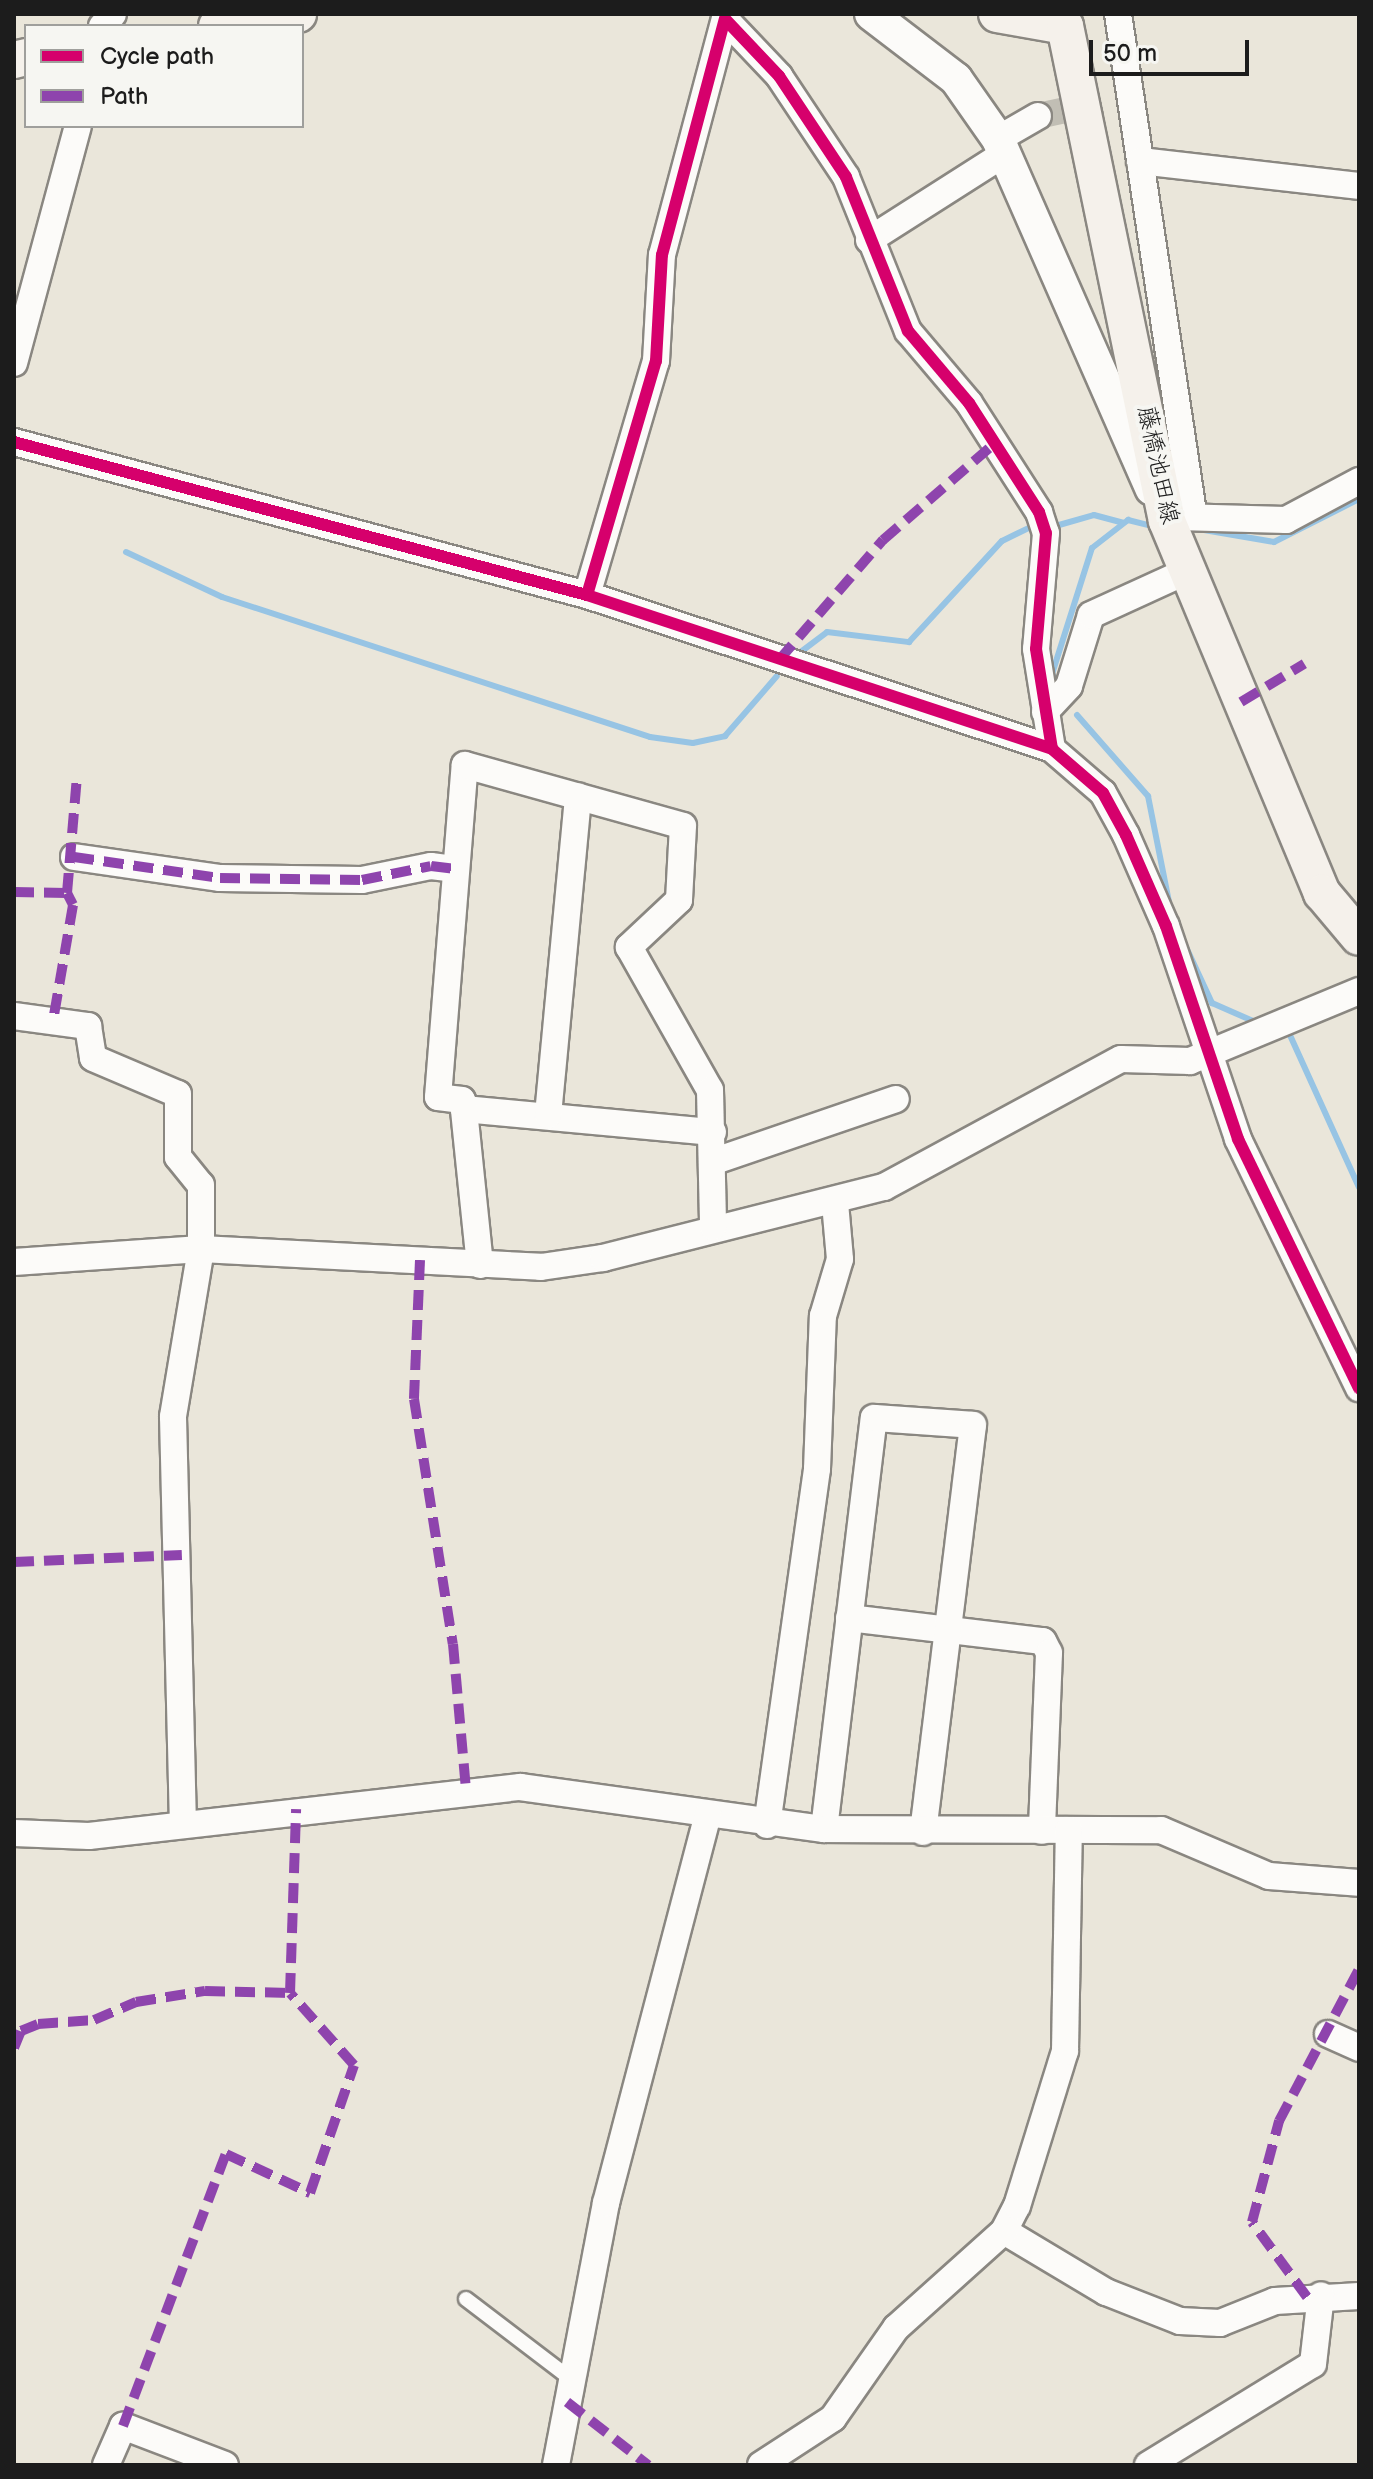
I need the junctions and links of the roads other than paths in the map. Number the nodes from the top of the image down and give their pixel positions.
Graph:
1 (298, 14) edge
2 (871, 14) edge
3 (997, 14) edge
4 (1118, 14) edge
5 (725, 16) edge
6 (1064, 20) edge
7 (230, 24) edge
8 (1038, 116) tunnel mouth
9 (77, 128) edge
10 (1001, 146) junction
11 (1140, 161) junction
12 (1359, 186) edge
13 (869, 240) junction
14 (14, 363) edge
15 (14, 442) edge
16 (1359, 481) edge
17 (1180, 516) junction
18 (1187, 571) junction
19 (587, 595) junction
20 (1045, 712) junction
21 (1052, 749) junction
22 (578, 796) junction
23 (74, 857) dead end
24 (456, 869) junction
25 (1359, 937) edge
26 (1359, 991) edge
27 (14, 1016) edge
28 (1212, 1052) junction
29 (896, 1099) dead end
30 (464, 1109) junction
31 (548, 1115) junction
32 (713, 1132) junction
33 (715, 1161) junction
34 (835, 1203) junction
35 (713, 1227) junction
36 (201, 1249) junction
37 (14, 1262) edge
38 (480, 1265) junction
39 (1359, 1388) edge
40 (849, 1618) junction
41 (947, 1631) junction
42 (708, 1814) junction
43 (183, 1825) junction
44 (767, 1825) junction
45 (824, 1829) junction
46 (1056, 1831) junction
47 (923, 1832) junction
48 (14, 1833) edge
49 (1359, 1883) edge
50 (1328, 2034) dead end
51 (1359, 2048) edge
52 (1004, 2231) junction
53 (1321, 2295) junction
54 (1359, 2296) edge
55 (466, 2299) dead end
56 (571, 2379) junction
57 (106, 2465) edge
58 (225, 2465) edge
59 (556, 2465) edge
60 (761, 2465) edge
61 (1148, 2465) edge

1 - 7 main road
2 - 10 street
3 - 6 main road, 藤橋池田線
4 - 11 street
5 - 13 street
5 - 19 street
6 - 17 main road, 藤橋池田線
8 - 10 street
9 - 14 street
10 - 13 street
10 - 17 street
11 - 12 street
11 - 17 street
13 - 20 street
15 - 19 street
16 - 17 street
17 - 18 main road, 藤橋池田線
18 - 20 street
18 - 25 main road, 藤橋池田線
19 - 21 street
20 - 21 street
21 - 28 street
22 - 24 street
22 - 31 street
22 - 32 street
23 - 24 street
24 - 30 street
26 - 28 street
27 - 36 street
28 - 34 street
28 - 39 street
29 - 33 street
30 - 31 street
30 - 38 street
31 - 32 street
32 - 33 street
33 - 35 street
34 - 35 street
34 - 44 street
35 - 38 street
36 - 37 street
36 - 38 street
36 - 43 street
40 - 41 street
40 - 41 street
40 - 45 street
41 - 46 street
41 - 47 street
42 - 43 street
42 - 44 street
42 - 56 street
43 - 48 street
44 - 45 street
45 - 47 street
46 - 47 street
46 - 49 street
46 - 52 street
50 - 51 street
52 - 53 street
52 - 60 street
53 - 54 street
53 - 61 street
55 - 56 lane
56 - 59 street
57 - 58 street

